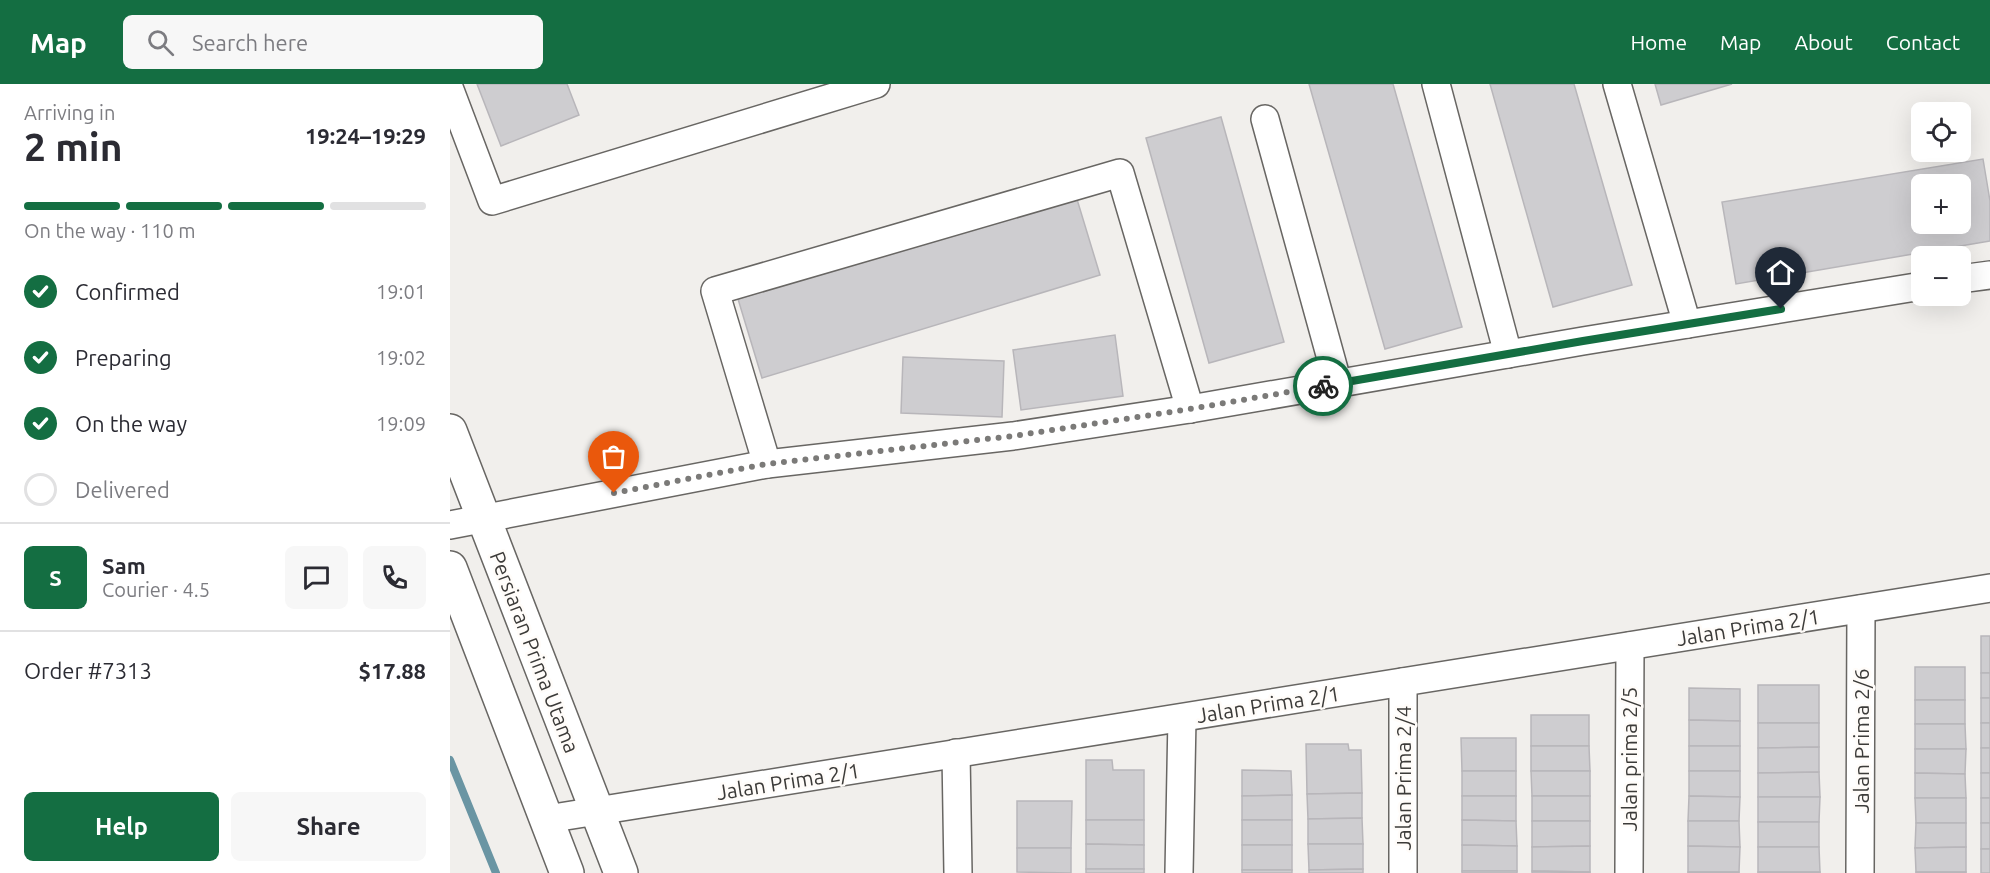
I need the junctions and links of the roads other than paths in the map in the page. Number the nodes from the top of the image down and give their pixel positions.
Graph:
1 (876, 84) edge
2 (1436, 84) edge
3 (1617, 84) edge
4 (450, 90) edge
5 (818, 93) edge
6 (1265, 119) dead end
7 (1990, 275) edge
8 (1971, 278) edge
9 (1911, 288) edge
10 (1687, 324) junction
11 (1508, 354) junction
12 (1338, 384) junction
13 (1190, 409) junction
14 (450, 431) edge
15 (766, 464) junction
16 (483, 518) junction
17 (450, 525) edge
18 (450, 568) edge
19 (1990, 588) edge
20 (1862, 609) junction
21 (1629, 646) junction
22 (1403, 682) junction
23 (1182, 718) junction
24 (956, 753) junction
25 (597, 811) junction
26 (546, 819) junction
27 (567, 873) edge
28 (621, 873) edge
29 (958, 873) edge
30 (1179, 873) edge
31 (1403, 873) edge
32 (1629, 873) edge
33 (1860, 873) edge

1 - 5 street
2 - 11 street
3 - 10 street
4 - 5 street
6 - 12 street
7 - 8 street
9 - 10 street
10 - 11 street
11 - 12 street
12 - 13 street
13 - 15 street
13 - 15 street
14 - 16 main road, Persiaran Prima Utama
15 - 16 street
16 - 17 street
16 - 25 main road, Persiaran Prima Utama
18 - 26 main road
19 - 20 street, Jalan Prima 2/1
20 - 21 street, Jalan Prima 2/1
20 - 33 street, Jalan Prima 2/6
21 - 22 street, Jalan Prima 2/1
21 - 32 street, Jalan prima 2/5
22 - 23 street, Jalan Prima 2/1
22 - 31 street, Jalan Prima 2/4
23 - 24 street, Jalan Prima 2/1
23 - 30 street
24 - 25 street, Jalan Prima 2/1
24 - 29 street
25 - 26 street, Jalan Prima 2/1
25 - 28 main road, Persiaran Prima Utama
26 - 27 main road

